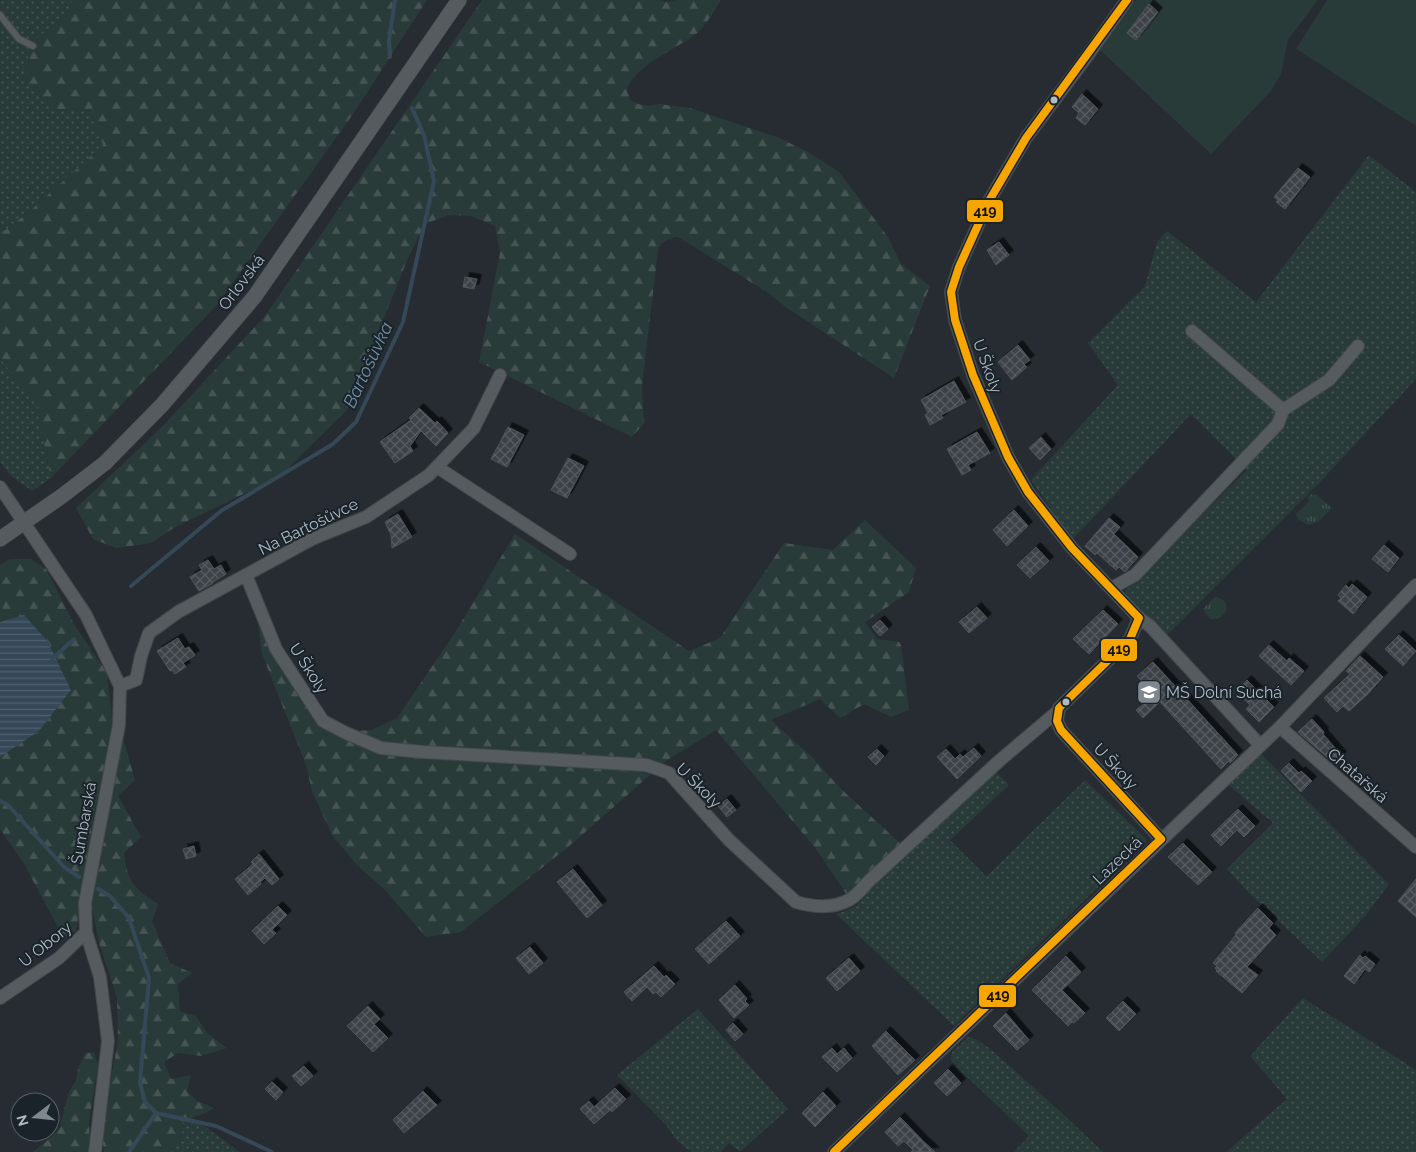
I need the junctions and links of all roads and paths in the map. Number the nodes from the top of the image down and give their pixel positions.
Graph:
1 (459, 0) edge
2 (1127, 0) edge
3 (0, 15) edge
4 (33, 46) dead end
5 (1192, 331) dead end
6 (1358, 346) dead end
7 (500, 375) dead end
8 (1283, 410) junction
9 (437, 467) junction
10 (0, 487) edge
11 (25, 523) junction
12 (0, 539) edge
13 (570, 554) dead end
14 (246, 575) junction
15 (1416, 585) edge
16 (1112, 588) junction
17 (1139, 618) junction
18 (120, 686) junction
19 (1058, 711) junction
20 (1280, 727) junction
21 (1260, 745) junction
22 (1161, 839) junction
23 (1416, 847) edge
24 (86, 932) junction
25 (0, 998) edge
26 (95, 1152) edge
27 (834, 1152) edge

1 - 11 street, Orlovská
2 - 16 street, U Školy
3 - 4 lane
5 - 8 street
6 - 8 street
7 - 9 street, Na Bartošůvce
8 - 16 street
9 - 13 street
9 - 14 street, Na Bartošůvce
10 - 11 street, Šumbarská
11 - 12 street, Orlovská
11 - 18 street, Šumbarská
14 - 18 street, Na Bartošůvce
14 - 19 street, U Školy
15 - 20 street, Lazecká
16 - 17 street, U Školy
17 - 19 street, U Školy
17 - 21 street
18 - 24 street, Šumbarská
19 - 22 street, U Školy
20 - 21 street, Lazecká
20 - 23 street, Chatařská
21 - 22 street, Lazecká
22 - 27 street, Lazecká
24 - 25 street, U Obory
24 - 26 street, Šumbarská

